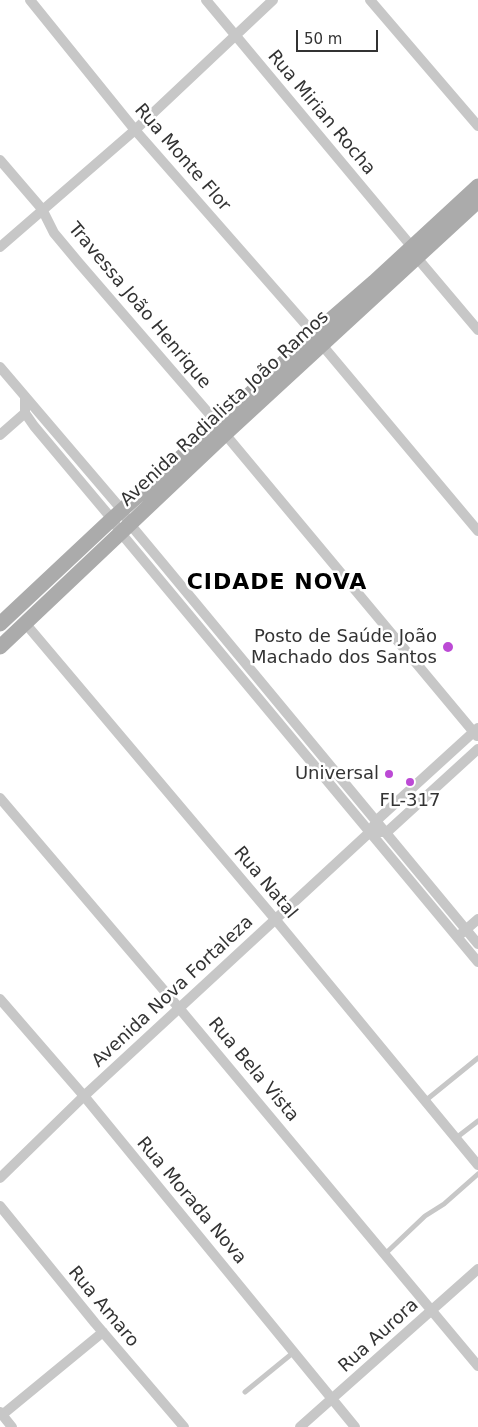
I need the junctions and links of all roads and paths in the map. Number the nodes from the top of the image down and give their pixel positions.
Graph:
1 (30, 0) edge
2 (206, 0) edge
3 (273, 0) edge
4 (370, 0) edge
5 (236, 35) junction
6 (478, 126) edge
7 (135, 130) junction
8 (0, 160) edge
9 (478, 186) edge
10 (478, 202) edge
11 (42, 209) junction
12 (0, 247) edge
13 (415, 253) junction
14 (478, 330) edge
15 (318, 340) junction
16 (0, 367) edge
17 (25, 397) junction
18 (25, 413) junction
19 (222, 429) junction
20 (0, 435) edge
21 (121, 521) junction
22 (478, 531) edge
23 (164, 565) junction
24 (154, 573) junction
25 (25, 623) junction
26 (0, 624) edge
27 (0, 647) edge
28 (247, 665) junction
29 (237, 673) junction
30 (477, 733) edge
31 (478, 749) edge
32 (324, 756) junction
33 (314, 764) junction
34 (0, 798) edge
35 (377, 820) junction
36 (370, 832) junction
37 (387, 832) junction
38 (275, 919) junction
39 (478, 919) edge
40 (466, 930) junction
41 (458, 937) junction
42 (478, 944) edge
43 (478, 962) edge
44 (0, 999) edge
45 (180, 1008) junction
46 (478, 1058) edge
47 (84, 1096) junction
48 (425, 1101) junction
49 (478, 1121) edge
50 (456, 1138) junction
51 (478, 1165) edge
52 (478, 1174) edge
53 (0, 1178) edge
54 (0, 1206) edge
55 (385, 1254) junction
56 (478, 1269) edge
57 (432, 1311) junction
58 (103, 1332) junction
59 (294, 1352) junction
60 (478, 1366) edge
61 (246, 1392) dead end
62 (333, 1399) junction
63 (1, 1414) edge
64 (12, 1427) edge
65 (184, 1427) edge
66 (300, 1427) edge
67 (355, 1427) edge

1 - 7 street, Rua Monte Flor
2 - 5 street, Rua Mirian Rocha
3 - 5 street
4 - 6 street
5 - 7 street
5 - 13 street, Rua Mirian Rocha
7 - 11 street
7 - 15 street, Rua Monte Flor
8 - 11 street, Travessa João Henrique
9 - 13 main road, Avenida Radialista João Ramos
10 - 13 main road, Avenida Radialista João Ramos
11 - 12 street
11 - 19 street, Travessa João Henrique
13 - 14 street, Rua Mirian Rocha
13 - 15 main road, Avenida Radialista João Ramos
15 - 19 main road, Avenida Radialista João Ramos
15 - 22 street, Rua Monte Flor
16 - 17 street
17 - 18 street
17 - 21 street
18 - 20 street
18 - 21 street
19 - 21 main road, Avenida Radialista João Ramos
19 - 30 street, Travessa João Henrique
21 - 23 street
21 - 24 street
21 - 25 main road, Avenida Radialista João Ramos
21 - 26 main road, Avenida Radialista João Ramos
23 - 24 street
23 - 28 street
24 - 29 street
25 - 27 main road, Avenida Radialista João Ramos
25 - 38 street, Rua Natal
28 - 29 street
28 - 32 street
29 - 33 street
30 - 35 street, Avenida Nova Fortaleza
31 - 37 street
32 - 33 street
32 - 35 street
33 - 36 street
34 - 45 street, Rua Bela Vista
35 - 36 street, Avenida Nova Fortaleza
35 - 37 street
36 - 37 street
36 - 38 street, Avenida Nova Fortaleza
36 - 41 street
37 - 40 street
38 - 45 street, Avenida Nova Fortaleza
38 - 48 street, Rua Natal
39 - 40 street
40 - 41 street
40 - 42 street
41 - 43 street
44 - 47 street, Rua Morada Nova
45 - 47 street, Avenida Nova Fortaleza
45 - 55 street, Rua Bela Vista
46 - 48 lane
47 - 53 street, Avenida Nova Fortaleza
47 - 59 street, Rua Morada Nova
48 - 50 street, Rua Natal
49 - 50 lane
50 - 51 street, Rua Natal
52 - 55 lane
54 - 58 street, Rua Amaro
55 - 57 street, Rua Bela Vista
56 - 57 street, Rua Aurora
57 - 60 street, Rua Bela Vista
57 - 62 street, Rua Aurora
58 - 63 street
58 - 65 street, Rua Amaro
59 - 61 lane
59 - 62 street, Rua Morada Nova
62 - 66 street, Rua Aurora
62 - 67 street, Rua Morada Nova
63 - 64 street

